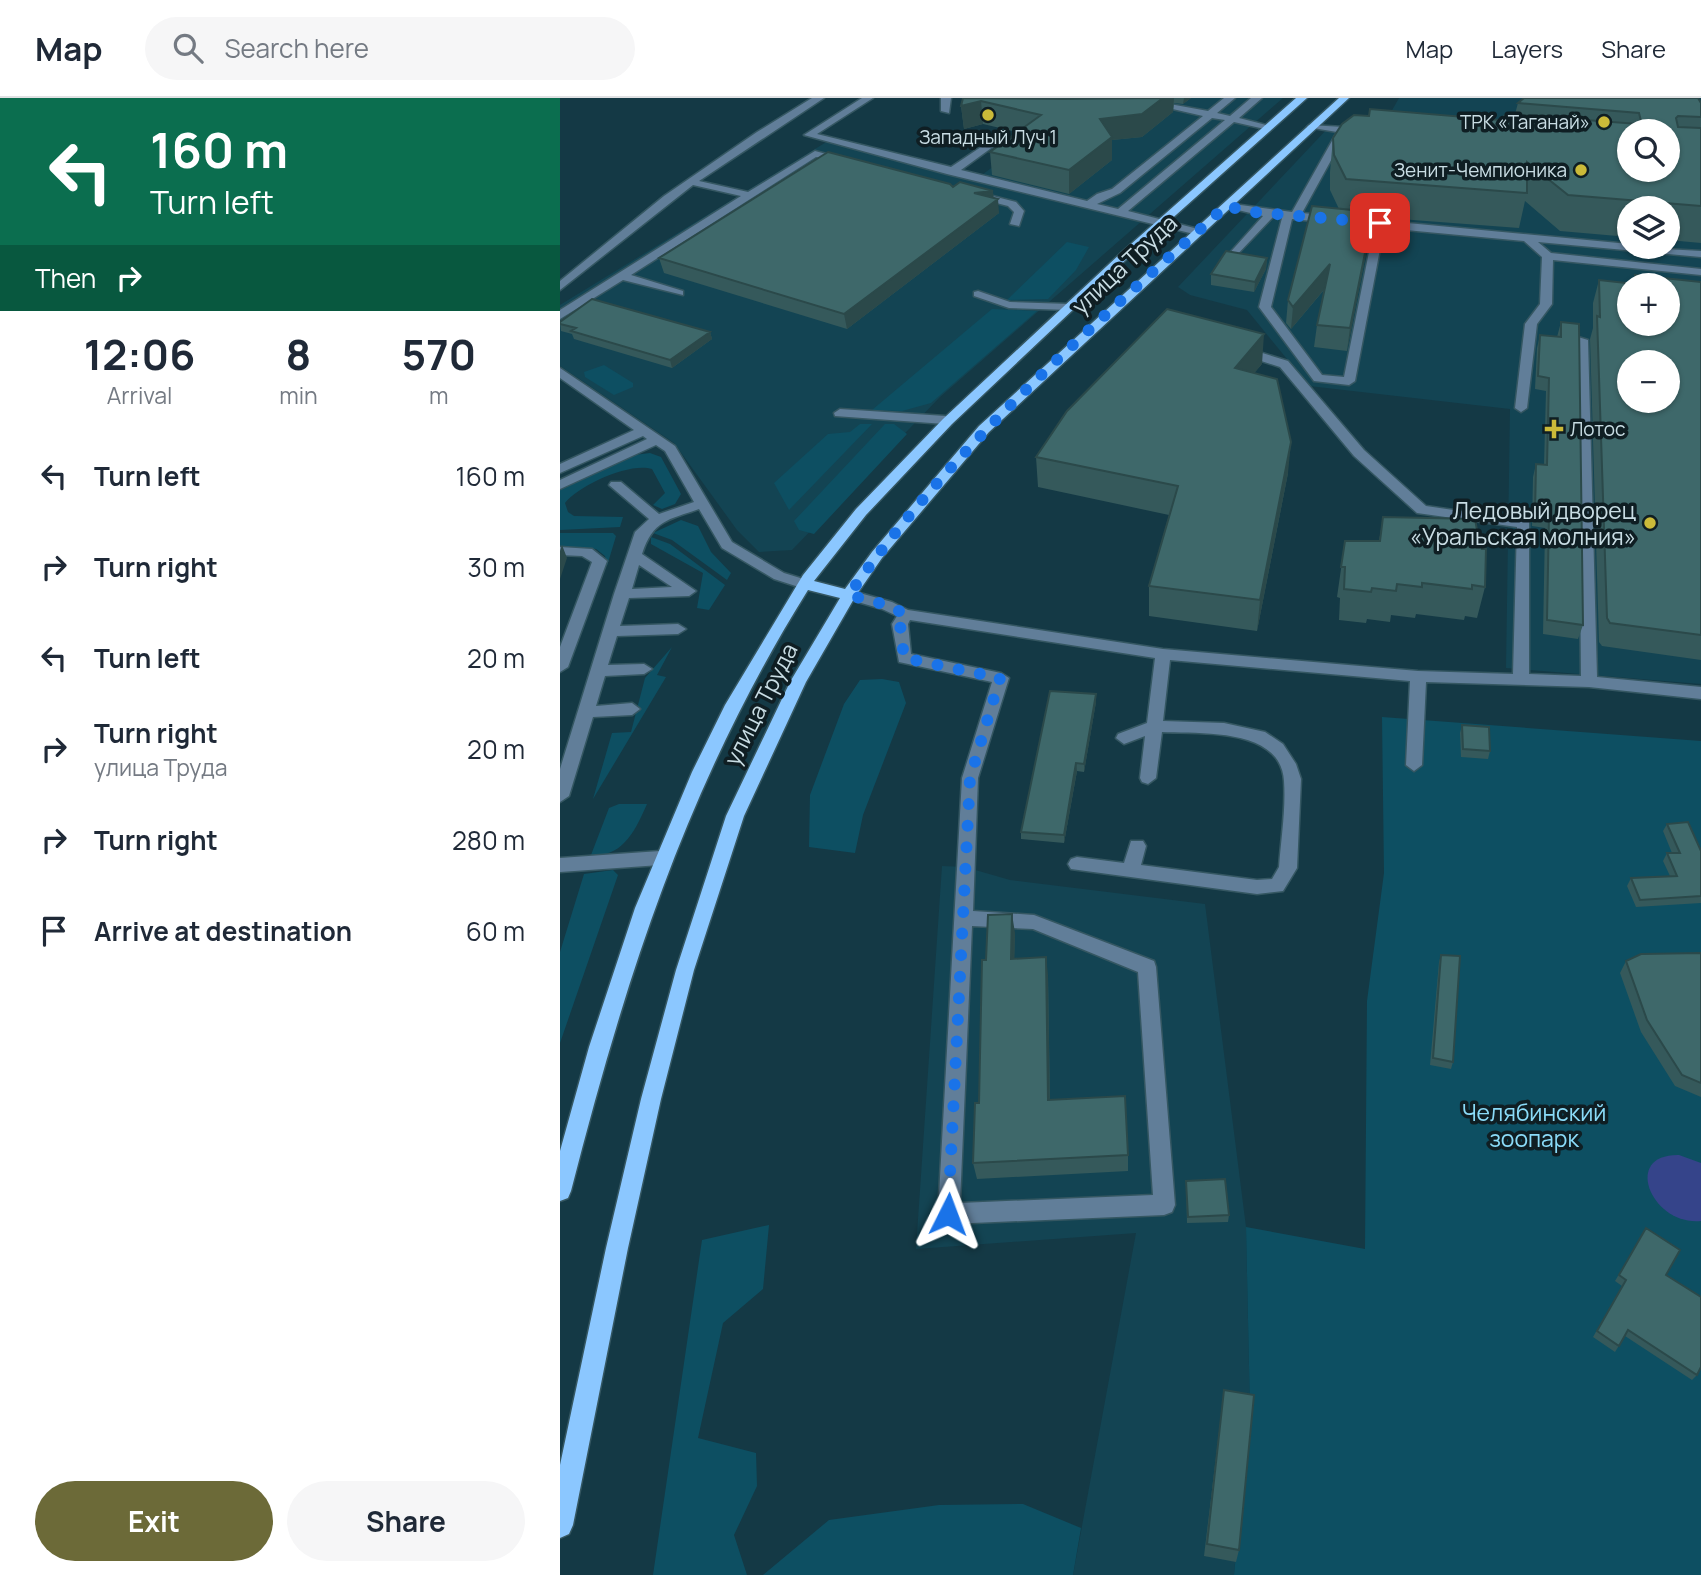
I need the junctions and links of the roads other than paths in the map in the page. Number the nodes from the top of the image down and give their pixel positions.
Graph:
1 (819, 98) edge
2 (868, 98) edge
3 (947, 98) edge
4 (1230, 98) edge
5 (1257, 98) edge
6 (1302, 98) edge
7 (1344, 98) edge
8 (1167, 105) dead end
9 (946, 111) dead end
10 (1210, 114) junction
11 (1232, 119) junction
12 (1269, 127) junction
13 (1312, 127) junction
14 (1343, 130) junction
15 (1377, 130) edge
16 (1002, 136) dead end
17 (855, 164) edge
18 (951, 172) junction
19 (691, 182) junction
20 (960, 191) edge
21 (750, 195) junction
22 (1189, 197) junction
23 (1201, 200) dead end
24 (1213, 203) dead end
25 (1088, 205) junction
26 (1226, 206) junction
27 (1120, 213) junction
28 (1271, 213) junction
29 (1292, 215) junction
30 (1159, 222) junction
31 (1380, 223) junction
32 (1016, 224) dead end
33 (1198, 232) junction
34 (1527, 237) junction
35 (1701, 254) edge
36 (1548, 256) junction
37 (1232, 257) edge
38 (1701, 272) edge
39 (622, 276) junction
40 (560, 287) edge
41 (679, 293) dead end
42 (978, 294) dead end
43 (1069, 307) junction
44 (560, 315) edge
45 (1582, 340) edge
46 (1256, 355) edge
47 (560, 372) edge
48 (1521, 408) dead end
49 (841, 413) dead end
50 (945, 420) junction
51 (645, 430) junction
52 (658, 439) junction
53 (560, 469) edge
54 (560, 485) edge
55 (616, 485) dead end
56 (701, 504) junction
57 (657, 519) junction
58 (560, 551) edge
59 (633, 555) junction
60 (805, 584) junction
61 (621, 594) junction
62 (849, 595) junction
63 (905, 614) junction
64 (678, 629) dead end
65 (610, 631) junction
66 (1163, 654) junction
67 (560, 667) edge
68 (645, 669) dead end
69 (598, 671) junction
70 (1418, 676) junction
71 (1521, 680) junction
72 (1589, 682) junction
73 (1701, 693) edge
74 (632, 709) dead end
75 (586, 712) junction
76 (1155, 726) junction
77 (1124, 738) dead end
78 (1414, 765) dead end
79 (1148, 778) dead end
80 (560, 796) edge
81 (1137, 846) dead end
82 (660, 858) junction
83 (560, 864) edge
84 (1077, 864) dead end
85 (1131, 871) junction
86 (962, 918) junction
87 (560, 1191) edge
88 (560, 1525) edge

1 - 19 street
2 - 18 street
3 - 9 street
4 - 10 street
5 - 11 street
6 - 12 main road, улица Труда
7 - 13 main road, улица Труда
8 - 10 street
10 - 11 street
10 - 25 street
11 - 12 street
11 - 27 street
12 - 22 main road, улица Труда
13 - 14 street
13 - 26 main road, улица Труда
14 - 15 street
14 - 29 street
16 - 18 street
17 - 21 street
18 - 25 street
19 - 21 street
19 - 40 street
20 - 32 street
21 - 39 street
22 - 23 main road
22 - 30 main road, улица Труда
24 - 26 main road
25 - 27 street
26 - 28 street
26 - 33 main road, улица Труда
27 - 30 street
28 - 29 street
28 - 37 street
29 - 31 street
29 - 31 street
30 - 33 street
30 - 43 main road, улица Труда
31 - 34 street
33 - 62 main road, улица Труда
34 - 35 street
34 - 36 street
36 - 38 street
36 - 48 street
39 - 41 street
39 - 44 street
42 - 43 street
43 - 50 main road, улица Труда
45 - 72 street
46 - 71 street
47 - 51 street
49 - 50 street
50 - 60 main road, улица Труда
51 - 52 street
51 - 53 street
52 - 54 street
52 - 56 street
55 - 57 street
56 - 57 street
56 - 60 street
57 - 59 street
58 - 67 street
59 - 61 street
59 - 61 street
60 - 62 main road
60 - 82 main road, улица Труда
61 - 65 street
62 - 63 street
62 - 88 main road, улица Труда
63 - 66 street
63 - 86 street
64 - 65 street
65 - 69 street
66 - 70 street
66 - 76 street
68 - 69 street
69 - 75 street
70 - 71 street
70 - 78 street
71 - 72 street
72 - 73 street
74 - 75 street
75 - 80 street
76 - 77 street
76 - 79 street
76 - 85 street
81 - 85 street
82 - 83 street
82 - 87 main road, улица Труда
84 - 85 street
86 - 86 street

